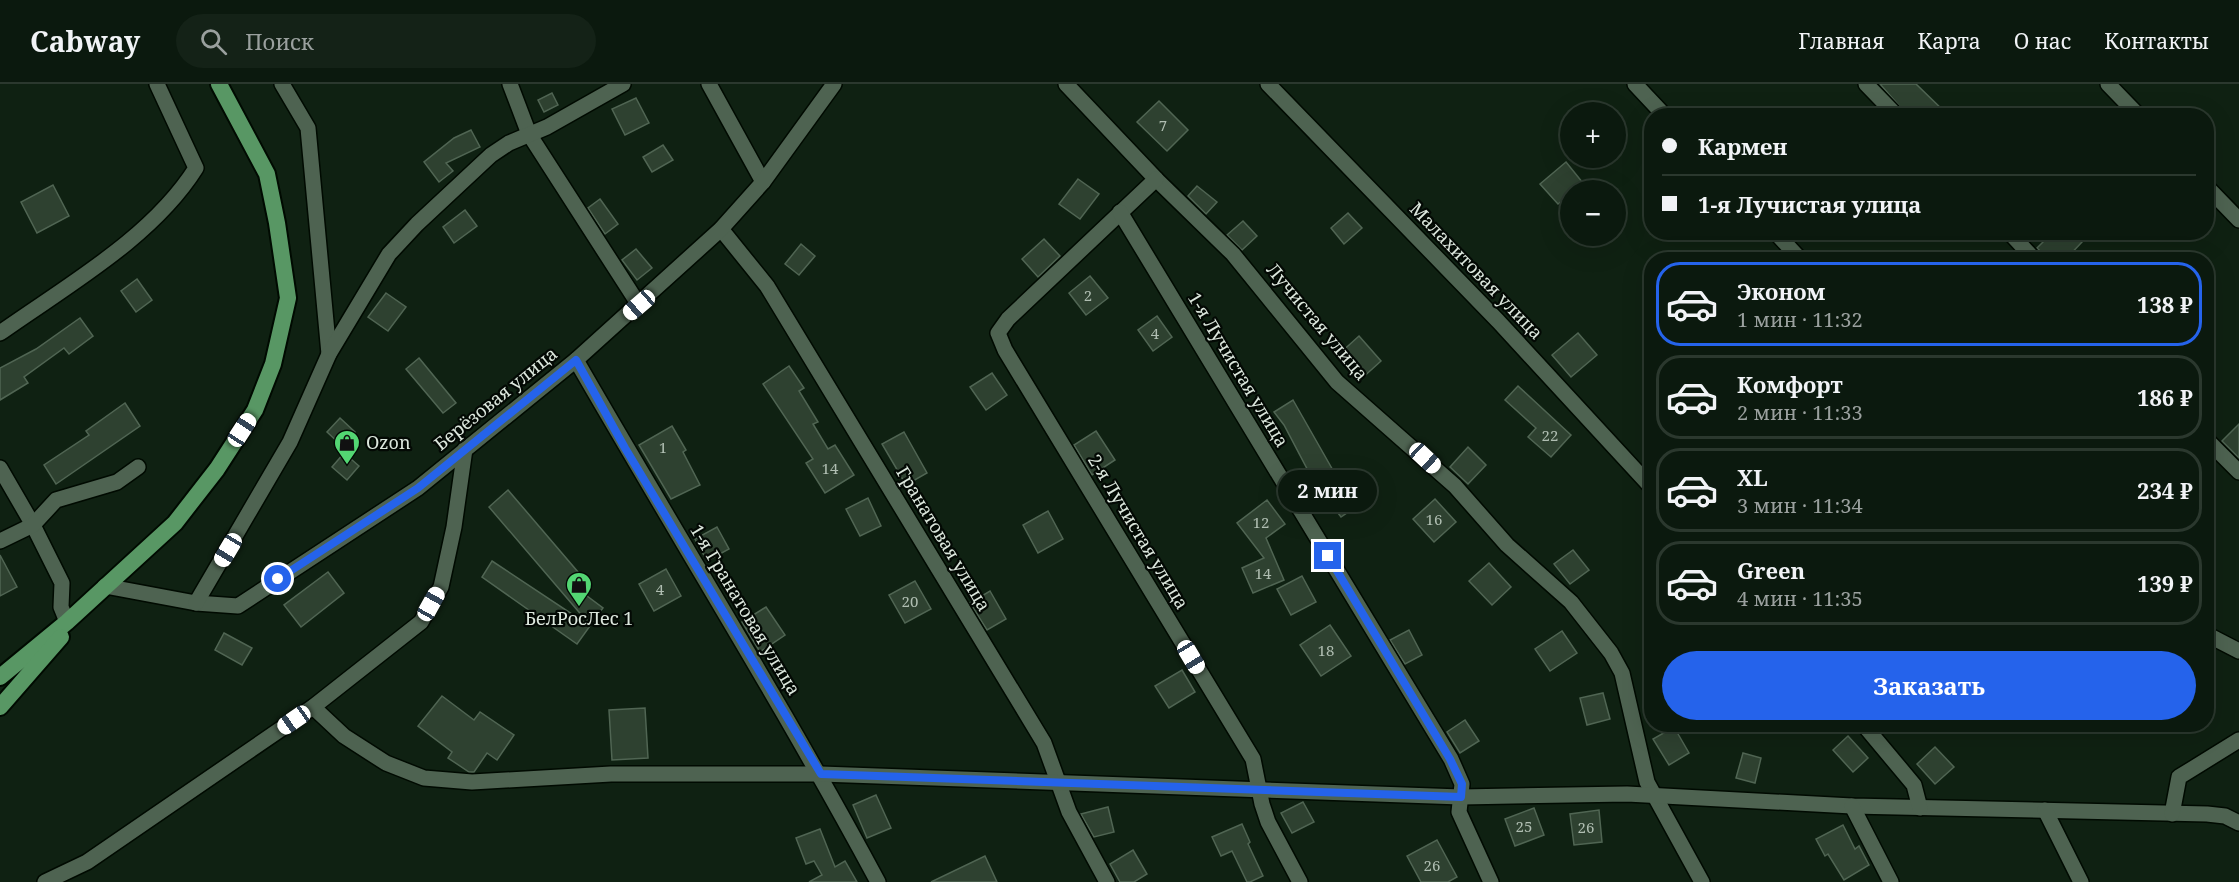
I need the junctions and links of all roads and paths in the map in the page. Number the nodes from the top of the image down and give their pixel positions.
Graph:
1 (157, 84) edge
2 (219, 84) edge
3 (510, 84) edge
4 (623, 84) edge
5 (709, 84) edge
6 (834, 84) edge
7 (1066, 84) edge
8 (1268, 84) edge
9 (1635, 84) edge
10 (1866, 84) edge
11 (2108, 84) edge
12 (284, 85) edge
13 (1658, 108) edge
14 (1889, 108) edge
15 (2131, 108) edge
16 (529, 134) junction
17 (1156, 179) junction
18 (763, 182) junction
19 (2214, 194) edge
20 (1120, 212) junction
21 (2239, 220) edge
22 (721, 229) junction
23 (1782, 240) edge
24 (2016, 240) edge
25 (1794, 252) edge
26 (2028, 252) edge
27 (639, 305) junction
28 (0, 333) edge
29 (329, 354) junction
30 (576, 360) junction
31 (2214, 447) edge
32 (465, 448) junction
33 (138, 467) dead end
34 (0, 468) edge
35 (2239, 472) edge
36 (1644, 479) edge
37 (33, 525) junction
38 (0, 542) edge
39 (105, 586) junction
40 (196, 603) junction
41 (67, 622) junction
42 (2214, 638) edge
43 (2239, 651) edge
44 (0, 677) edge
45 (0, 707) edge
46 (313, 707) junction
47 (1870, 732) edge
48 (2239, 740) edge
49 (821, 774) junction
50 (1058, 782) junction
51 (1260, 790) junction
52 (1655, 796) junction
53 (1461, 797) junction
54 (1852, 806) junction
55 (1920, 807) junction
56 (2045, 810) junction
57 (2172, 814) junction
58 (2239, 823) edge
59 (45, 882) edge
60 (878, 882) edge
61 (1107, 882) edge
62 (1300, 882) edge
63 (1491, 882) edge
64 (1702, 882) edge
65 (1891, 882) edge
66 (2081, 882) edge

1 - 28 street
2 - 39 main road
3 - 16 street
4 - 16 street
5 - 18 street
6 - 18 street, Берёзовая улица
7 - 17 street, Лучистая улица
8 - 36 street, Малахитовая улица
9 - 13 street
10 - 14 street
11 - 15 street
12 - 29 street
16 - 27 street
16 - 29 street
17 - 20 street
17 - 52 street, Лучистая улица
18 - 22 street, Берёзовая улица
19 - 21 street
20 - 51 street, 2-я Лучистая улица
20 - 53 street, 1-я Лучистая улица
22 - 27 street, Берёзовая улица
22 - 50 street, Гранатовая улица
23 - 25 street
24 - 26 street
27 - 30 street, Берёзовая улица
29 - 40 street
30 - 32 street, Берёзовая улица
30 - 49 street, 1-я Гранатовая улица
31 - 35 street
32 - 40 street, Берёзовая улица
32 - 46 street
33 - 37 street
34 - 37 street
37 - 38 street
37 - 41 street
39 - 40 street, Берёзовая улица
39 - 41 main road
39 - 45 main road
41 - 44 main road
42 - 43 street
46 - 49 street
46 - 59 street
47 - 55 street
48 - 57 street
49 - 50 street
49 - 60 street, 1-я Гранатовая улица
50 - 51 street
50 - 61 street, Гранатовая улица
51 - 53 street
51 - 62 street, 2-я Лучистая улица
52 - 53 street
52 - 54 street
52 - 64 street, Лучистая улица
53 - 63 street, 1-я Лучистая улица
54 - 55 street
54 - 65 street
55 - 56 street
56 - 57 street
56 - 66 street
57 - 58 street

